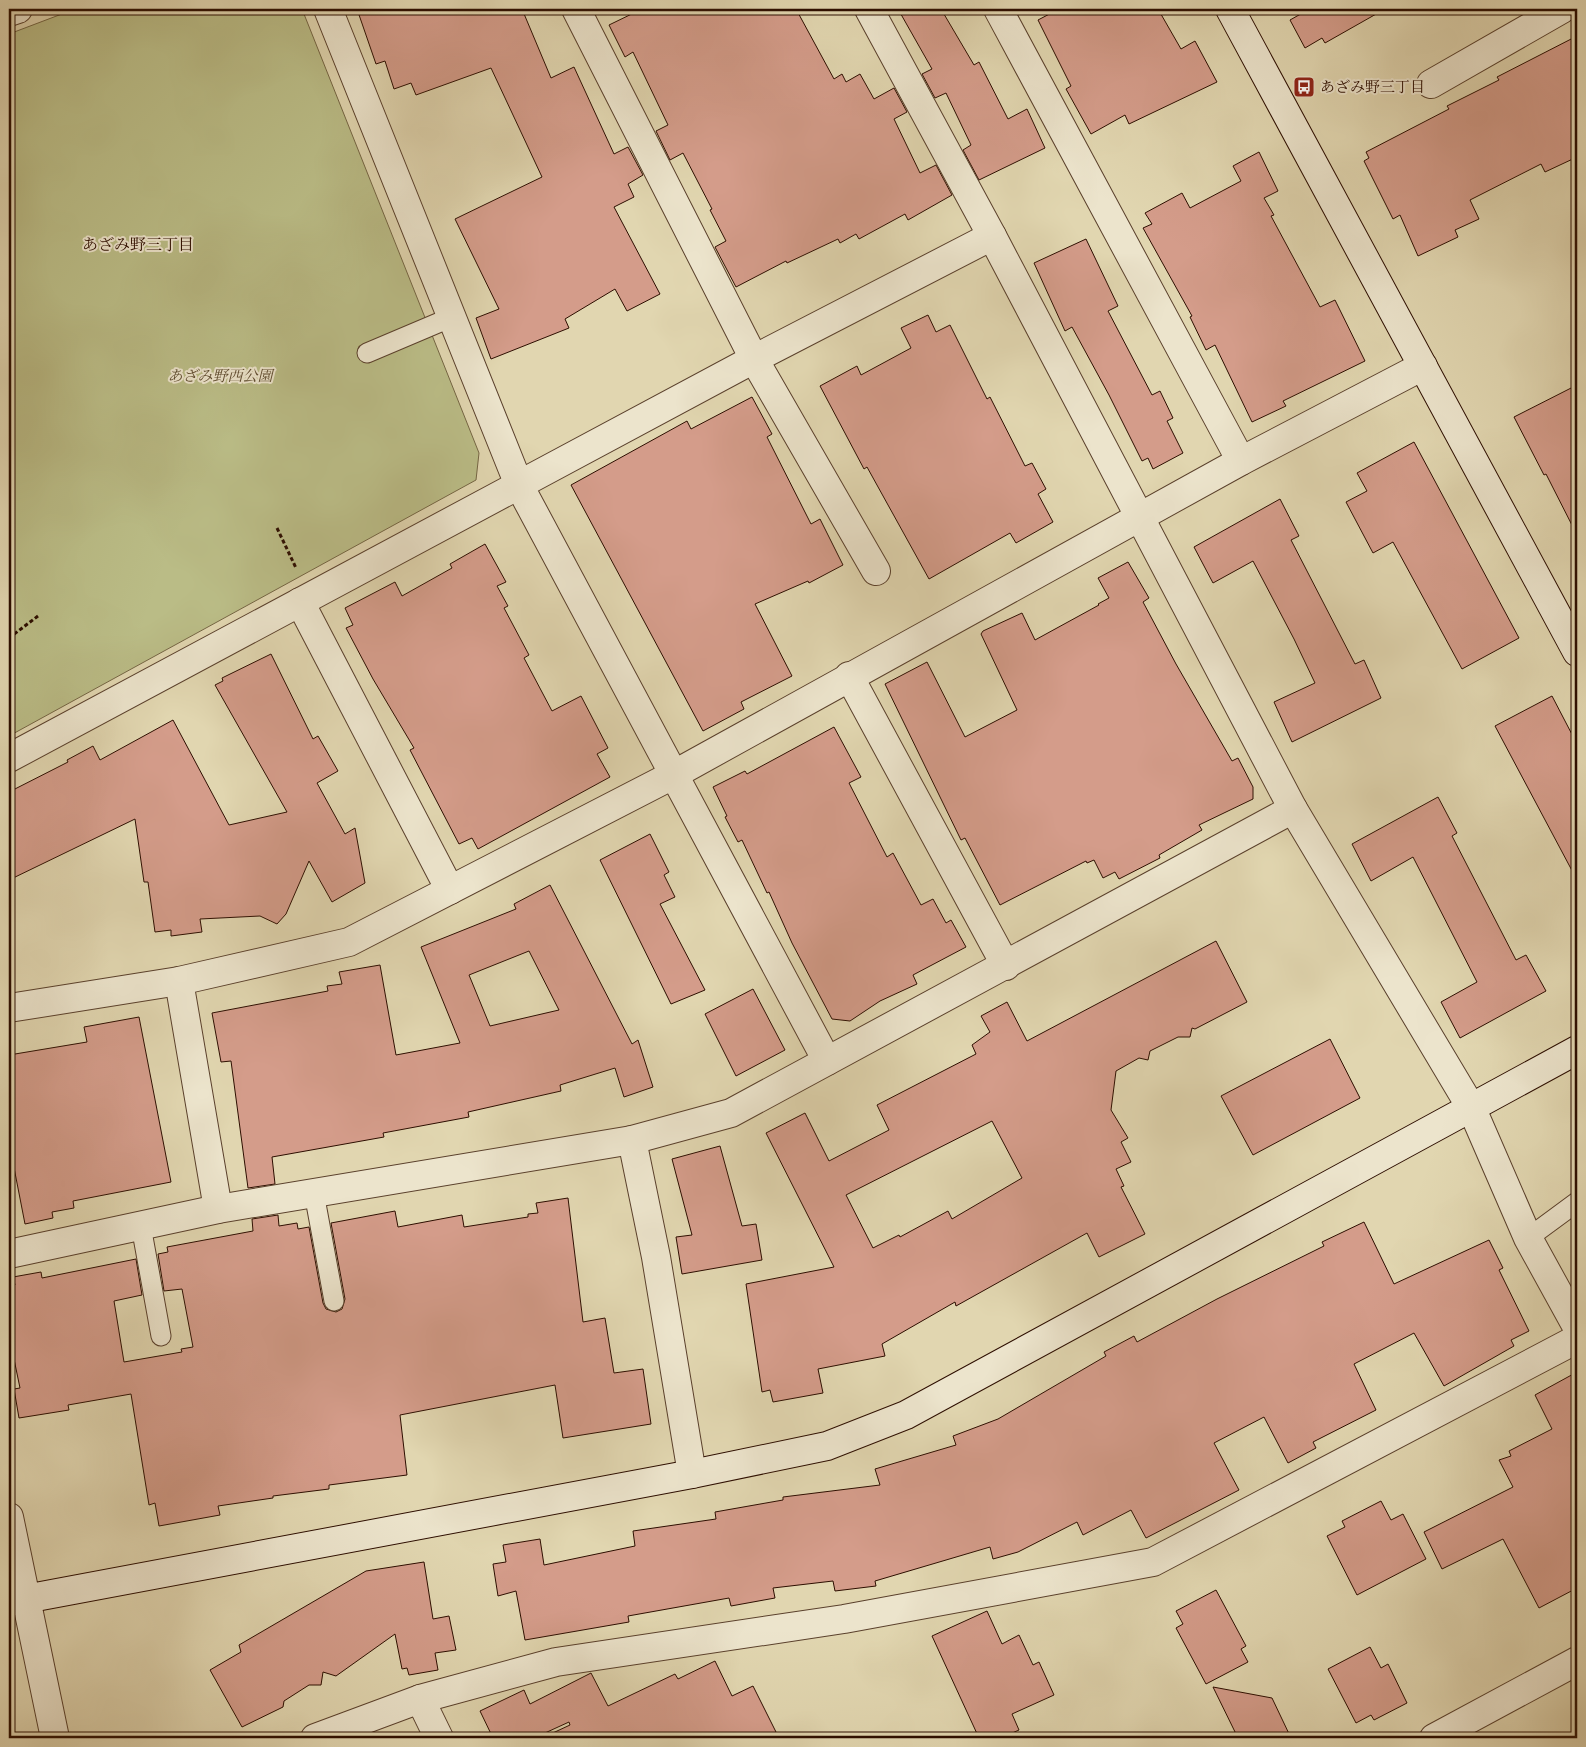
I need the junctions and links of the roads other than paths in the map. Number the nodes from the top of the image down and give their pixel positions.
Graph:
1 (18, 9) edge
2 (328, 9) edge
3 (576, 9) edge
4 (869, 9) edge
5 (998, 9) edge
6 (1230, 9) edge
7 (1562, 9) edge
8 (9, 12) edge
9 (1431, 84) dead end
10 (992, 236) junction
11 (452, 317) junction
12 (367, 353) dead end
13 (754, 359) junction
14 (1423, 366) junction
15 (1241, 461) junction
16 (519, 485) junction
17 (1141, 518) junction
18 (876, 571) dead end
19 (305, 599) junction
20 (1577, 652) edge
21 (849, 676) junction
22 (9, 758) edge
23 (673, 775) junction
24 (1293, 809) junction
25 (450, 890) junction
26 (1006, 966) junction
27 (179, 980) junction
28 (9, 1008) edge
29 (1577, 1050) edge
30 (827, 1061) junction
31 (1472, 1108) junction
32 (632, 1140) junction
33 (314, 1193) junction
34 (1577, 1202) edge
35 (218, 1209) junction
36 (141, 1226) junction
37 (1528, 1238) junction
38 (9, 1254) edge
39 (334, 1301) dead end
40 (1577, 1327) edge
41 (160, 1336) dead end
42 (1577, 1339) edge
43 (692, 1474) junction
44 (9, 1517) edge
45 (17, 1601) edge
46 (1577, 1661) edge
47 (420, 1698) junction
48 (56, 1738) edge
49 (315, 1738) edge
50 (439, 1738) edge
51 (1434, 1738) edge

1 - 8 street
2 - 11 street
3 - 13 street
4 - 10 street
5 - 15 street
6 - 14 street
7 - 9 street
10 - 13 street
10 - 17 street
11 - 12 lane
11 - 16 street
13 - 16 street
13 - 18 street
14 - 15 street
14 - 20 street
15 - 17 street
16 - 19 street
16 - 23 street
17 - 21 street
17 - 24 street
19 - 22 street
19 - 25 street
21 - 23 street
21 - 26 street
23 - 25 street
23 - 30 street
24 - 26 street
24 - 31 street
25 - 27 street
26 - 30 street
27 - 28 street
27 - 35 street
29 - 31 street
30 - 32 street
31 - 37 street
31 - 43 street
32 - 33 street
32 - 43 street
33 - 35 street
33 - 39 lane
34 - 37 lane
35 - 36 street
36 - 38 street
36 - 41 lane
37 - 40 street
42 - 47 street
43 - 45 street
44 - 45 street
45 - 48 street
46 - 51 street
47 - 49 street
47 - 50 street

